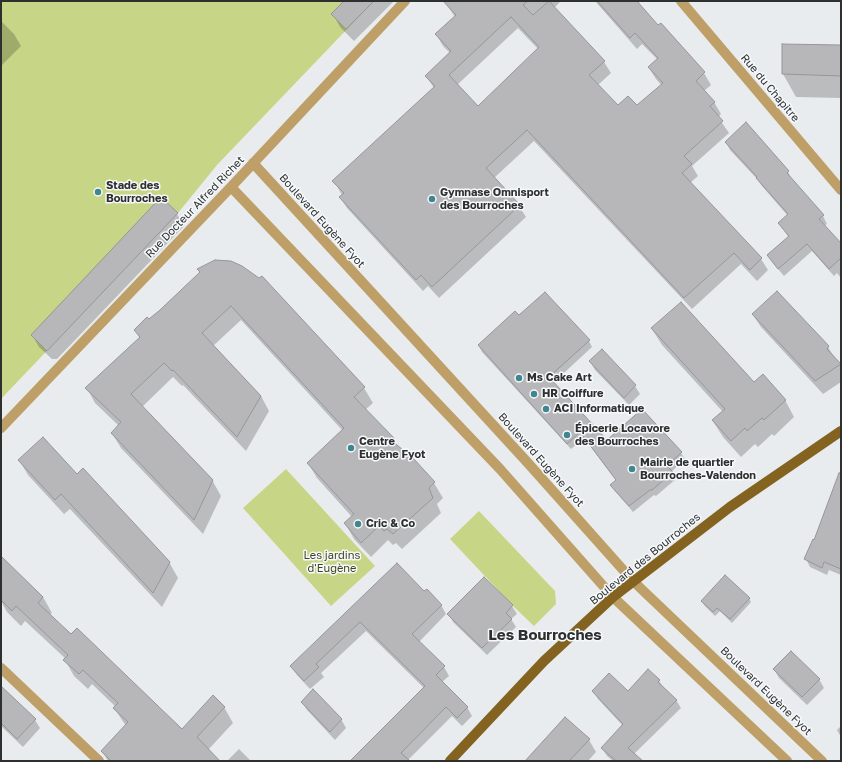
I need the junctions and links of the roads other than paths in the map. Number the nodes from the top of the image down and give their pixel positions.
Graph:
1 (405, 1) edge
2 (681, 1) edge
3 (253, 163) junction
4 (231, 187) junction
5 (841, 190) edge
6 (1, 428) edge
7 (841, 431) edge
8 (634, 581) junction
9 (613, 597) junction
10 (1, 668) edge
11 (99, 761) edge
12 (450, 761) edge
13 (787, 761) edge
14 (822, 761) edge

1 - 3 street, Rue Docteur Alfred Richet
2 - 5 street, Rue du Chapitre
3 - 4 street, Rue Docteur Alfred Richet
3 - 8 street, Boulevard Eugène Fyot
4 - 6 street, Rue Docteur Alfred Richet
4 - 9 street
7 - 8 main road, Boulevard des Bourroches
8 - 9 main road, Boulevard des Bourroches
8 - 14 street, Boulevard Eugène Fyot
9 - 12 main road, Boulevard des Bourroches
9 - 13 street
10 - 11 street

